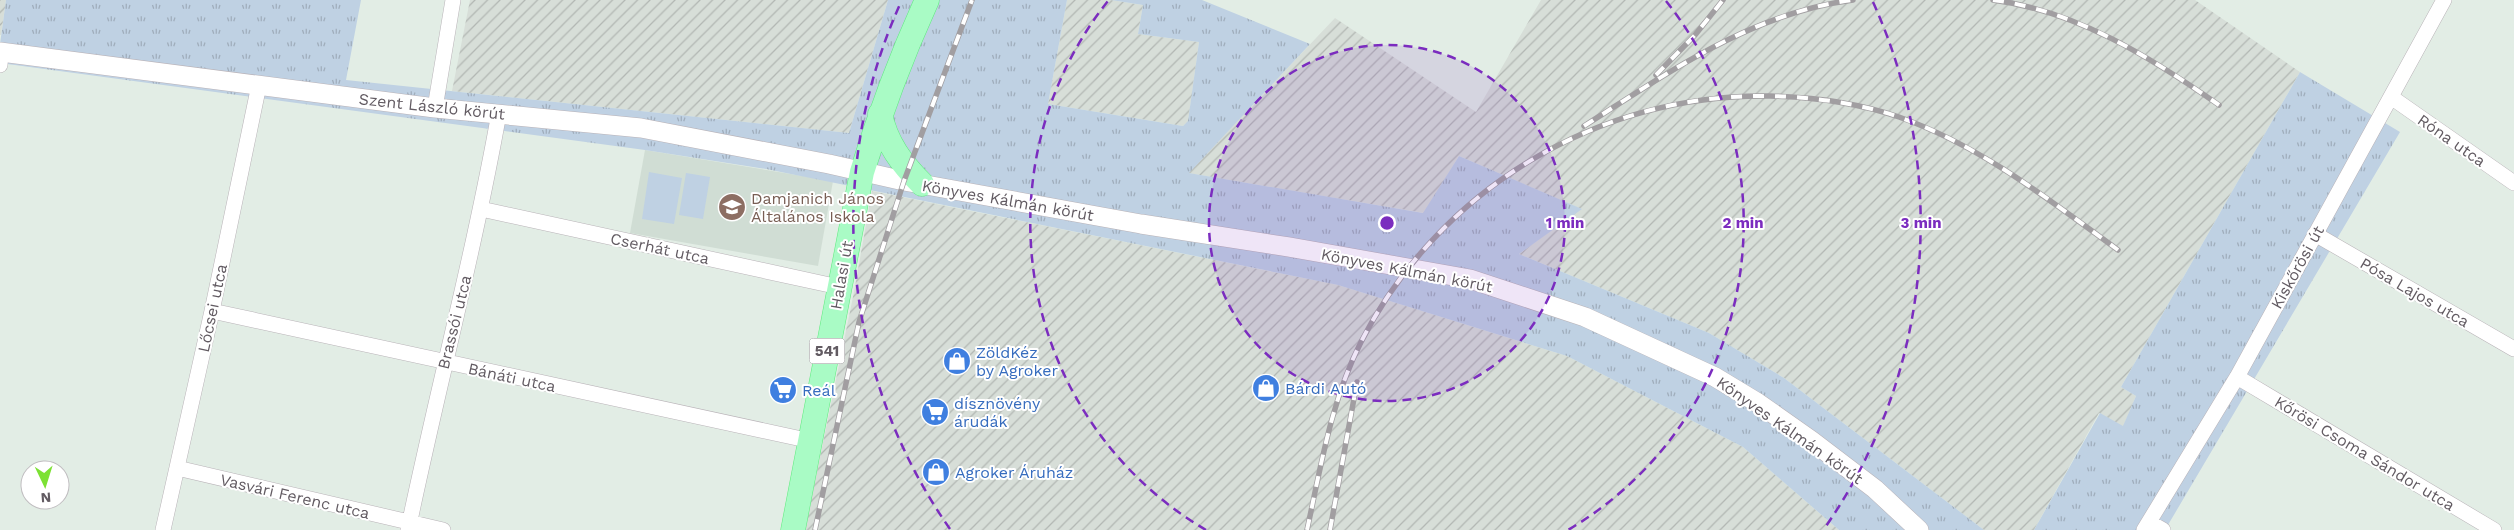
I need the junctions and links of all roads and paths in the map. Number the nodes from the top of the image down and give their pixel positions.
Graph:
1 (453, 0) edge
2 (927, 0) edge
3 (2444, 0) edge
4 (0, 56) edge
5 (258, 85) junction
6 (2391, 97) junction
7 (435, 108) junction
8 (499, 113) junction
9 (880, 114) junction
10 (862, 172) junction
11 (2514, 183) edge
12 (922, 184) junction
13 (482, 209) junction
14 (2316, 234) junction
15 (839, 286) junction
16 (212, 311) junction
17 (2514, 349) edge
18 (444, 362) junction
19 (2237, 377) junction
20 (812, 441) junction
21 (177, 468) junction
22 (2147, 526) edge
23 (409, 527) edge
24 (163, 530) edge
25 (443, 530) edge
26 (793, 530) edge
27 (1919, 530) edge
28 (2163, 530) edge
29 (2494, 530) edge

1 - 7 street
2 - 9 main road, Halasi út / 541
3 - 6 street, Kiskőrösi út
4 - 5 street, Szent László körút
5 - 7 street, Szent László körút
5 - 16 street, Lőcsei utca
6 - 11 street, Róna utca
6 - 14 street, Kiskőrösi út
7 - 8 street, Szent László körút
8 - 10 street, Szent László körút
8 - 13 street, Brassói utca
9 - 10 main road, Halasi út / 541
9 - 12 main road
10 - 12 street, Könyves Kálmán körút
10 - 15 main road, Halasi út / 541
12 - 27 street, Könyves Kálmán körút
13 - 15 street, Cserhát utca
13 - 18 street, Brassói utca
14 - 17 street, Pósa Lajos utca
14 - 19 street, Kiskőrösi út
15 - 20 main road, Halasi út / 541
16 - 18 street, Bánáti utca
16 - 21 street, Lőcsei utca
18 - 20 street, Bánáti utca
18 - 23 street, Brassói utca
19 - 22 street, Kiskőrösi út
19 - 29 street, Kőrösi Csoma Sándor utca
20 - 26 main road, Halasi út / 541
21 - 23 street, Vasvári Ferenc utca
21 - 24 street, Lőcsei utca
22 - 28 street
23 - 25 street, Vasvári Ferenc utca

